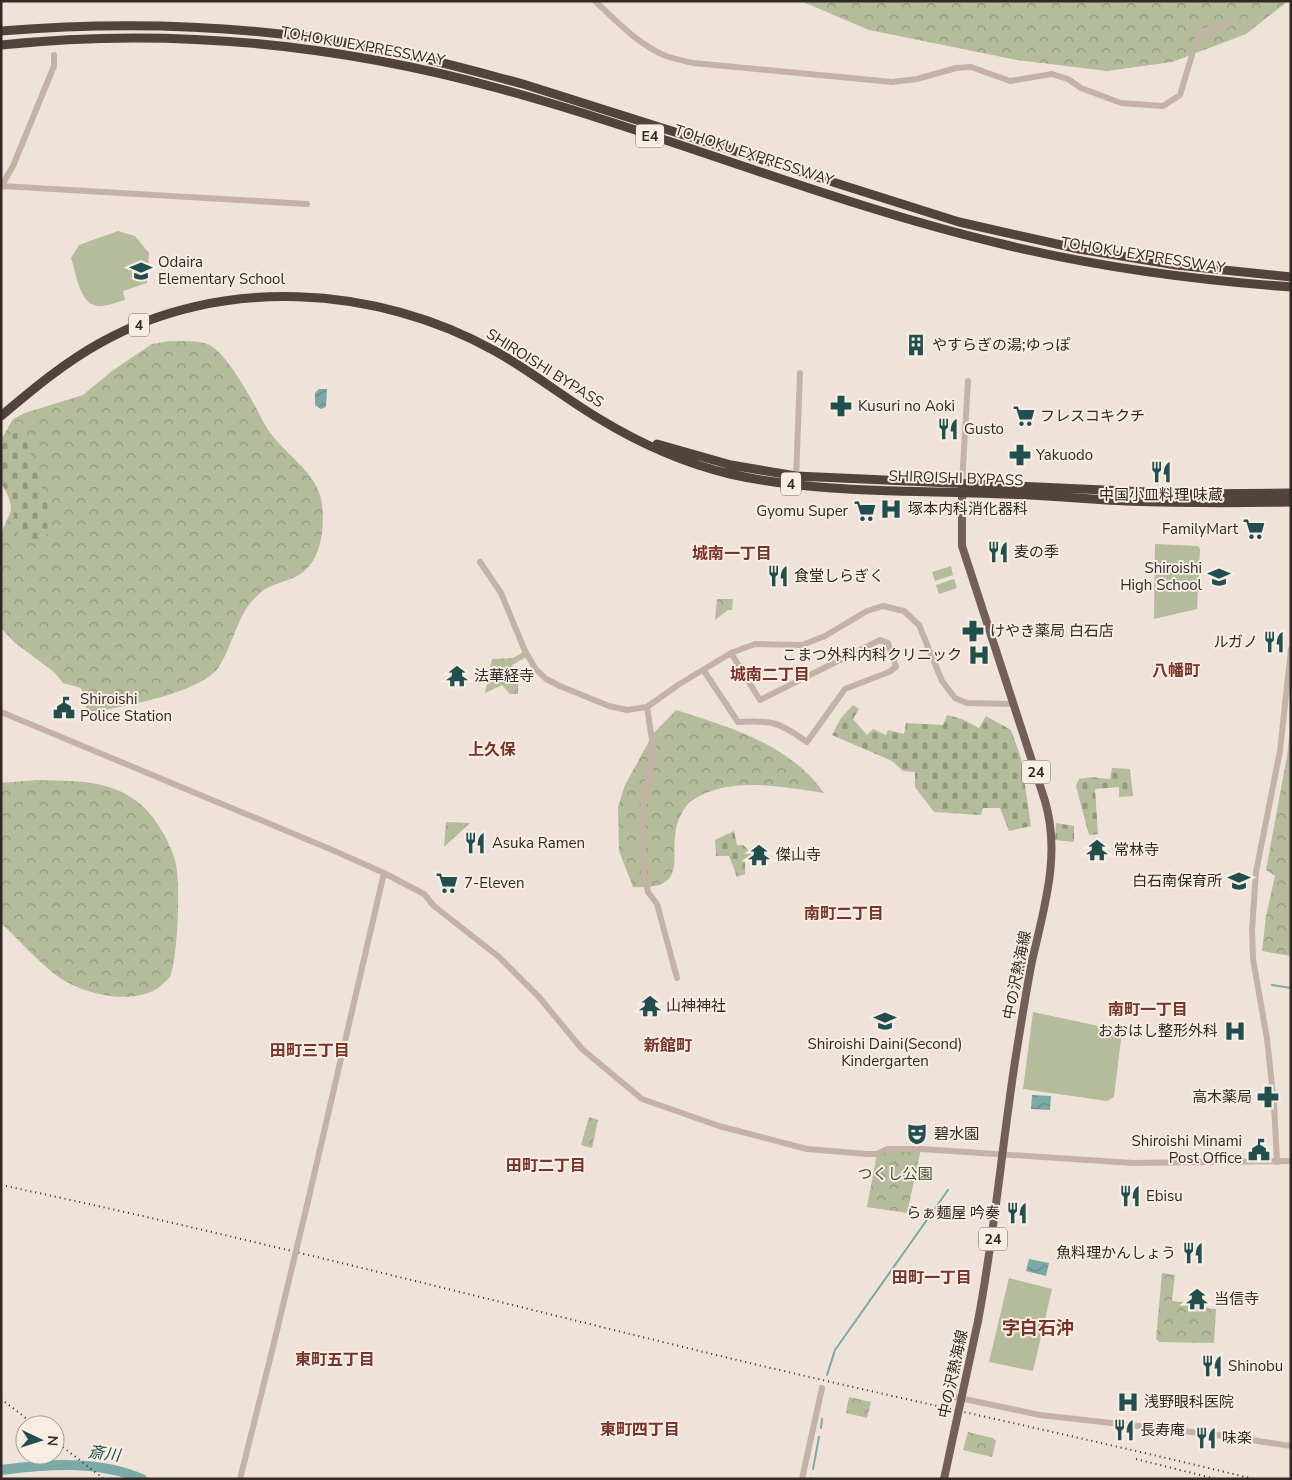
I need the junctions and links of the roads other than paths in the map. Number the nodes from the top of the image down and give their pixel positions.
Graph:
1 (595, 1) edge
2 (1233, 22) dead end
3 (1, 31) edge
4 (1, 45) edge
5 (54, 55) dead end
6 (2, 186) edge
7 (307, 204) dead end
8 (1291, 277) edge
9 (1291, 287) edge
10 (800, 372) dead end
11 (968, 381) dead end
12 (1, 416) edge
13 (795, 480) junction
14 (962, 488) junction
15 (1291, 493) edge
16 (1291, 502) edge
17 (480, 562) dead end
18 (1291, 649) edge
19 (731, 653) junction
20 (704, 671) junction
21 (1013, 704) junction
22 (647, 707) junction
23 (1, 712) edge
24 (384, 873) junction
25 (677, 978) dead end
26 (1004, 1156) junction
27 (1291, 1161) edge
28 (1277, 1162) junction
29 (822, 1388) dead end
30 (955, 1397) dead end
31 (1291, 1446) edge
32 (240, 1479) edge
33 (802, 1479) edge
34 (944, 1479) edge

1 - 2 street
3 - 8 highway, TOHOKU EXPRESSWAY / E4
4 - 9 highway, TOHOKU EXPRESSWAY / E4
5 - 6 street
6 - 7 street
10 - 13 street
11 - 14 street
12 - 13 highway, SHIROISHI BYPASS / 4
13 - 14 highway, SHIROISHI BYPASS / 4
14 - 15 highway, SHIROISHI BYPASS / 4
14 - 16 highway, SHIROISHI BYPASS / 4
14 - 21 main road, 中の沢熱海線 / 24
17 - 22 street
18 - 28 street
19 - 20 street
19 - 20 street
19 - 21 street
20 - 22 street
21 - 26 main road, 中の沢熱海線 / 24
22 - 25 street
23 - 24 street
24 - 26 street
24 - 32 street, bridge
26 - 28 street
26 - 34 main road, 中の沢熱海線 / 24, bridge
27 - 28 street
29 - 33 street
30 - 31 street

